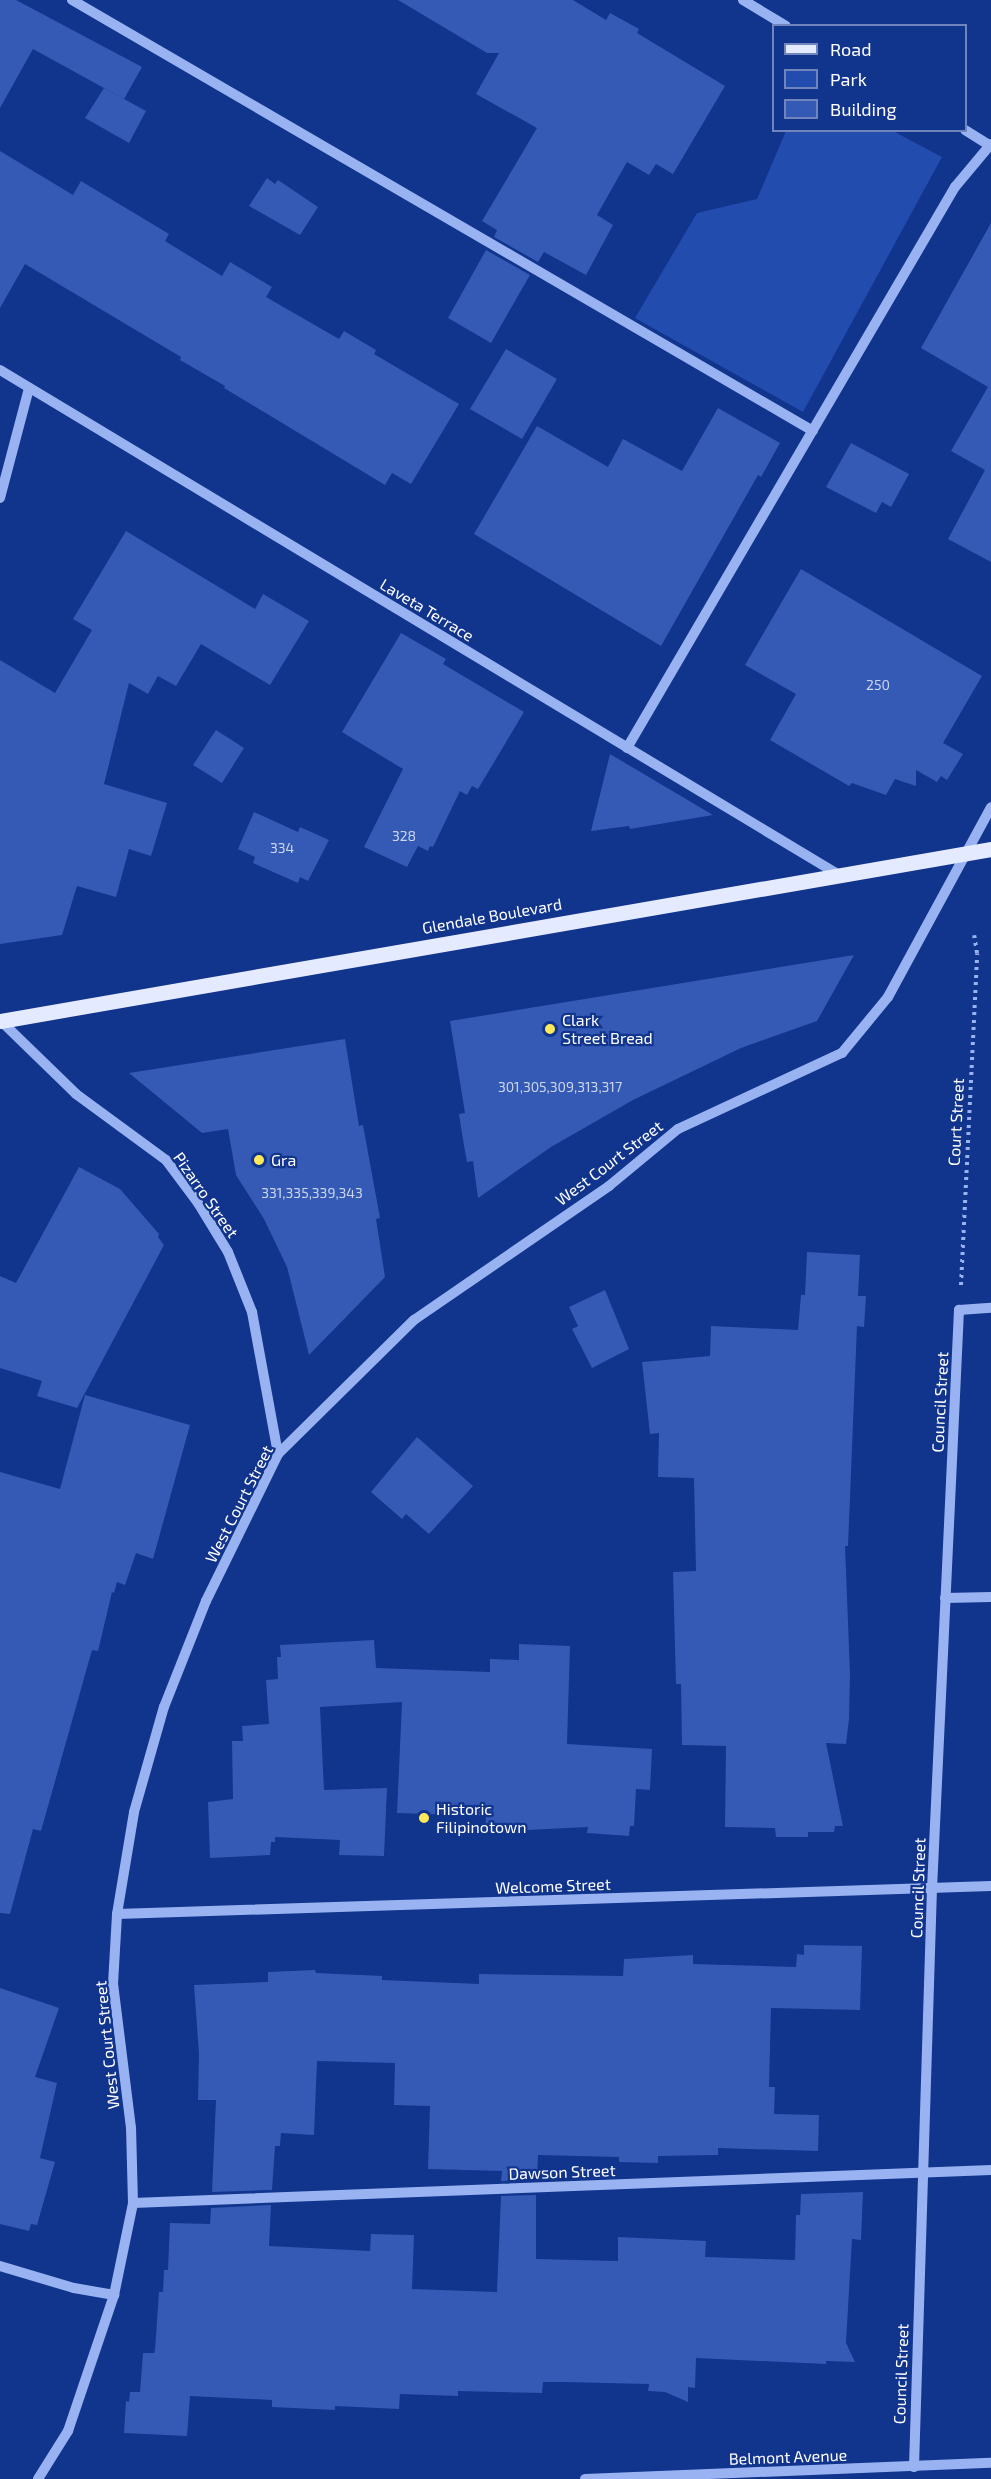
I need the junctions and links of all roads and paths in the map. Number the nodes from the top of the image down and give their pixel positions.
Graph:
1 (72, 0) edge
2 (743, 0) edge
3 (783, 24) edge
4 (967, 131) edge
5 (991, 145) edge
6 (0, 370) edge
7 (30, 388) junction
8 (813, 430) junction
9 (0, 498) edge
10 (627, 748) junction
11 (991, 807) edge
12 (991, 849) edge
13 (966, 854) junction
14 (839, 875) junction
15 (974, 935) dead end
16 (0, 1021) edge
17 (991, 1308) edge
18 (959, 1310) junction
19 (278, 1454) junction
20 (991, 1597) edge
21 (945, 1598) junction
22 (991, 1886) edge
23 (932, 1889) junction
24 (117, 1914) junction
25 (991, 2170) edge
26 (922, 2173) junction
27 (134, 2203) junction
28 (0, 2266) edge
29 (114, 2295) junction
30 (991, 2463) edge
31 (914, 2467) junction
32 (889, 2469) junction
33 (38, 2479) edge
34 (585, 2479) edge
35 (883, 2479) edge

1 - 8 street
2 - 3 street
4 - 5 street
5 - 8 street
6 - 7 street, Laveta Terrace
7 - 9 street
7 - 10 street, Laveta Terrace
8 - 10 street
10 - 14 street, Laveta Terrace
11 - 13 street, West Court Street
12 - 13 main road, Glendale Boulevard
13 - 14 main road, Glendale Boulevard
13 - 19 street, West Court Street
14 - 16 main road, Glendale Boulevard
15 - 18 path, Court Street
16 - 19 street, Pizarro Street
17 - 18 street
18 - 21 street, Council Street
19 - 24 street, West Court Street
20 - 21 street
21 - 23 street, Council Street
22 - 23 street, Welcome Street
23 - 24 street, Welcome Street
23 - 26 street, Council Street
24 - 27 street, West Court Street
25 - 26 street, Dawson Street
26 - 27 street, Dawson Street
26 - 31 street, Council Street
27 - 29 street, West Court Street
28 - 29 street
29 - 33 street, West Court Street
30 - 31 street, Belmont Avenue
31 - 32 street, Belmont Avenue
32 - 34 street, Belmont Avenue
32 - 35 street

